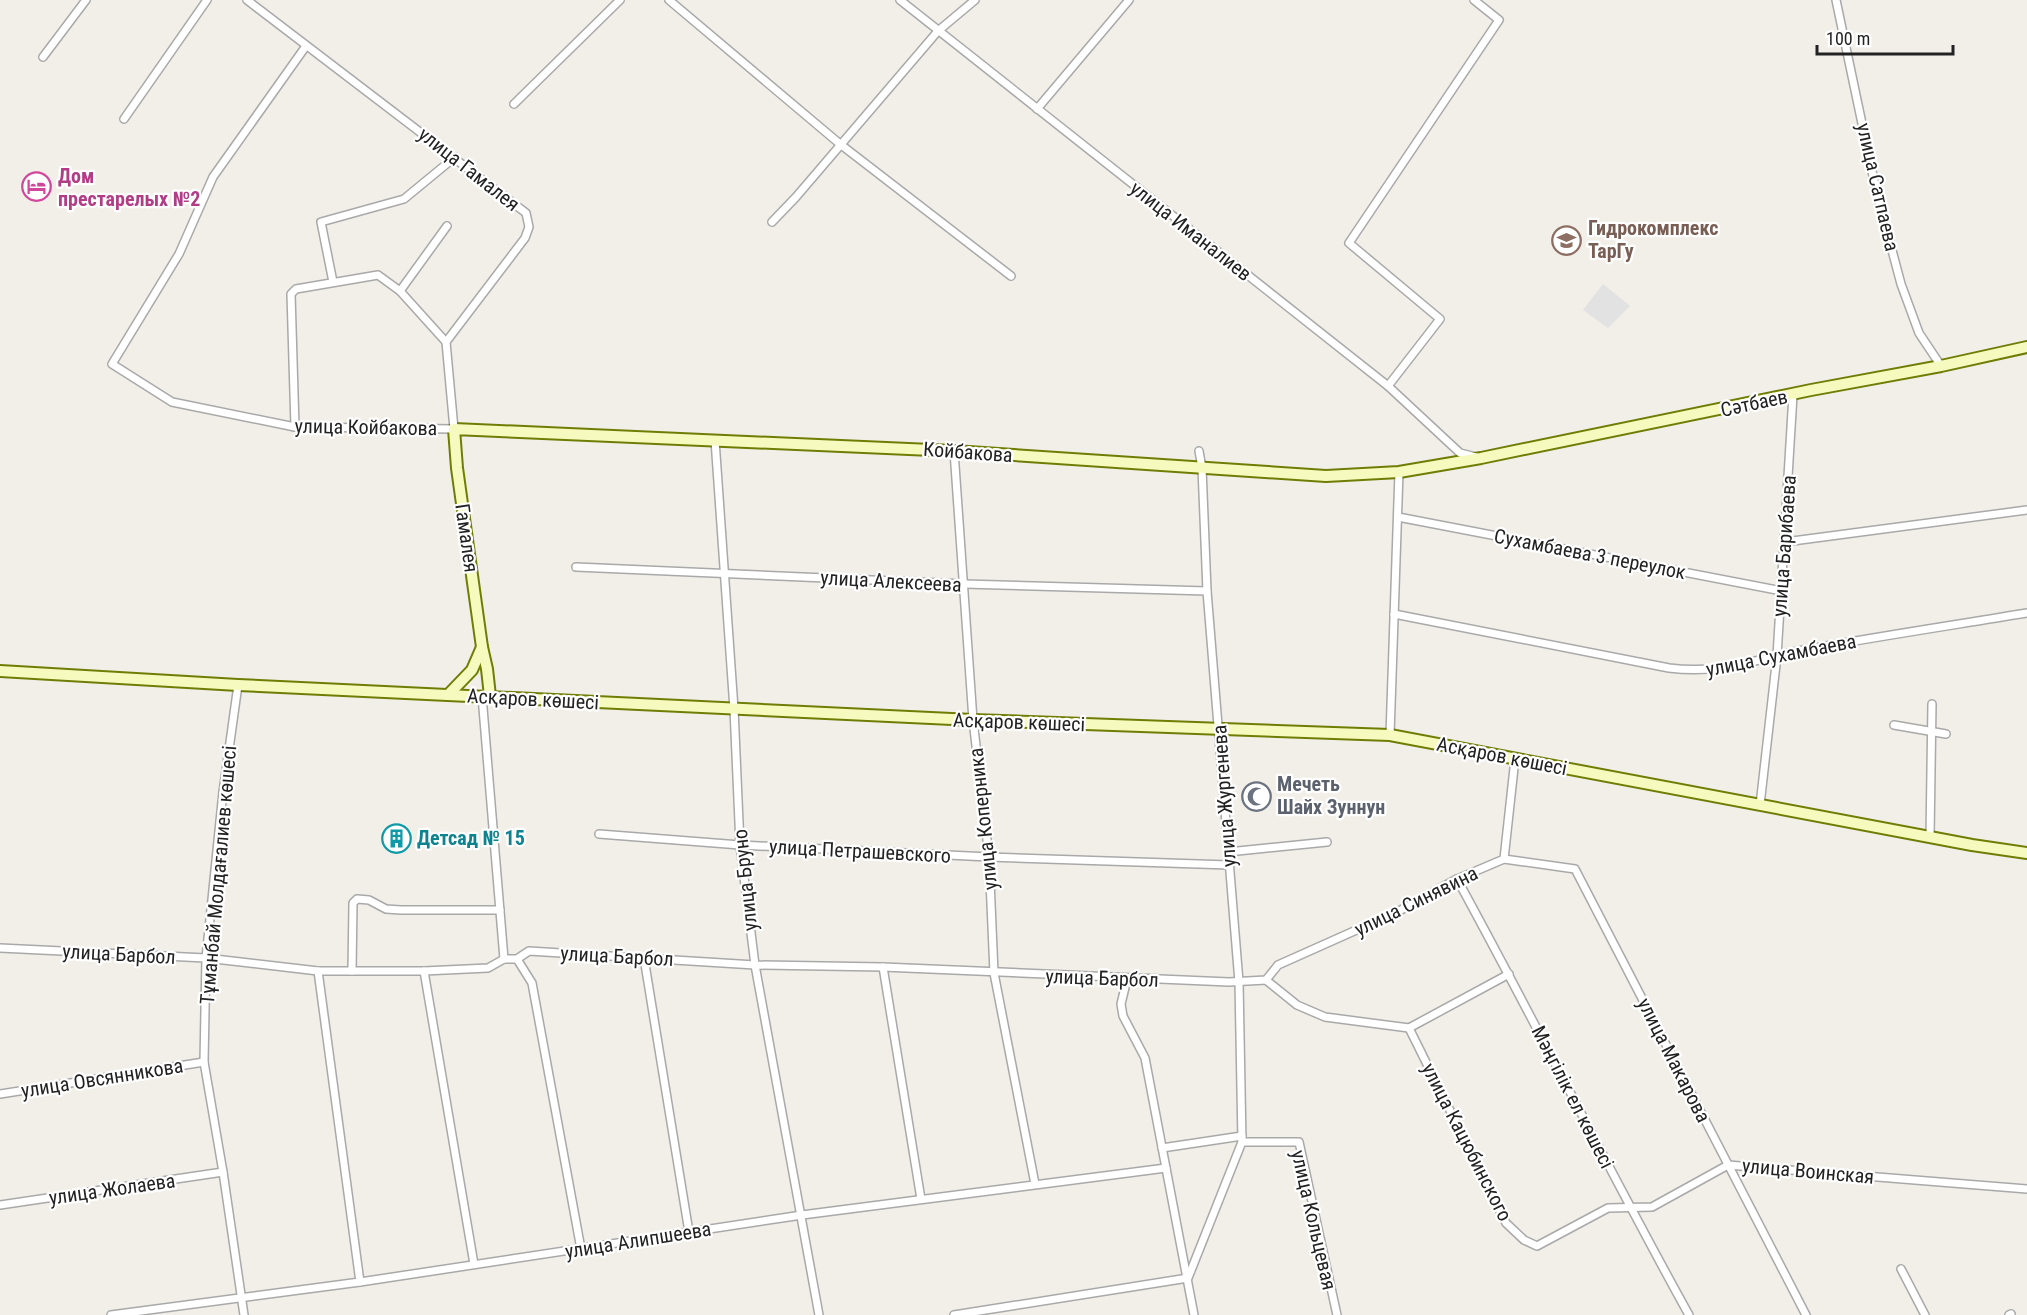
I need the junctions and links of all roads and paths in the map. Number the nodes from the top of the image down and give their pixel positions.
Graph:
1 (86, 0) edge
2 (207, 0) edge
3 (247, 0) edge
4 (620, 0) edge
5 (669, 0) edge
6 (900, 0) edge
7 (975, 0) edge
8 (1129, 0) edge
9 (1474, 0) edge
10 (1836, 0) edge
11 (938, 31) junction
12 (306, 46) junction
13 (43, 57) dead end
14 (514, 104) dead end
15 (1037, 109) junction
16 (124, 119) dead end
17 (840, 144) junction
18 (455, 158) junction
19 (772, 222) dead end
20 (447, 226) dead end
21 (1011, 276) dead end
22 (333, 282) junction
23 (400, 291) junction
24 (446, 342) junction
25 (2027, 347) edge
26 (1941, 366) junction
27 (1388, 386) junction
28 (1793, 395) junction
29 (295, 427) junction
30 (454, 429) junction
31 (715, 440) junction
32 (954, 451) junction
33 (1199, 451) dead end
34 (1481, 458) junction
35 (1202, 468) junction
36 (1399, 472) junction
37 (2027, 510) edge
38 (1398, 517) junction
39 (1785, 542) junction
40 (576, 567) dead end
41 (724, 573) junction
42 (964, 584) junction
43 (1206, 591) junction
44 (1782, 591) junction
45 (2027, 613) edge
46 (1394, 614) junction
47 (483, 647) junction
48 (1777, 656) junction
49 (0, 671) edge
50 (238, 685) junction
51 (448, 694) junction
52 (486, 696) junction
53 (1932, 704) dead end
54 (734, 709) junction
55 (973, 720) junction
56 (1894, 725) dead end
57 (1219, 729) junction
58 (1932, 732) junction
59 (1946, 734) dead end
60 (1390, 735) junction
61 (1515, 759) junction
62 (1760, 805) junction
63 (599, 834) dead end
64 (1930, 837) junction
65 (1327, 842) dead end
66 (740, 845) junction
67 (1228, 852) junction
68 (2027, 854) edge
69 (989, 857) junction
70 (1504, 859) junction
71 (1229, 865) junction
72 (1457, 879) junction
73 (500, 910) junction
74 (0, 948) edge
75 (206, 958) junction
76 (644, 958) junction
77 (504, 959) junction
78 (517, 959) junction
79 (755, 965) junction
80 (883, 967) junction
81 (318, 971) junction
82 (352, 971) junction
83 (424, 971) junction
84 (994, 973) junction
85 (1509, 974) junction
86 (1127, 979) junction
87 (1266, 980) junction
88 (1239, 982) junction
89 (1409, 1028) junction
90 (204, 1062) junction
91 (0, 1094) edge
92 (1242, 1139) junction
93 (1162, 1148) junction
94 (1728, 1165) junction
95 (1166, 1168) junction
96 (223, 1172) junction
97 (1035, 1184) junction
98 (2027, 1189) edge
99 (921, 1199) junction
100 (0, 1205) edge
101 (1629, 1206) junction
102 (802, 1215) junction
103 (688, 1232) junction
104 (1537, 1246) joint
105 (581, 1249) junction
106 (474, 1264) junction
107 (1901, 1269) dead end
108 (1188, 1278) junction
109 (360, 1282) junction
110 (242, 1298) junction
111 (111, 1315) edge
112 (244, 1315) edge
113 (819, 1315) edge
114 (954, 1315) edge
115 (1194, 1315) edge
116 (1337, 1315) edge
117 (1689, 1315) edge
118 (1806, 1315) edge
119 (1925, 1315) edge

1 - 13 street
2 - 16 street
3 - 12 street, улица Гамалея
4 - 14 street
5 - 17 street
6 - 11 street, улица Иманалиев
7 - 11 street
8 - 15 street
9 - 27 street
10 - 26 street, улица Сатпаева
11 - 15 street, улица Иманалиев
11 - 17 street
12 - 18 street, улица Гамалея
12 - 29 street, улица Койбакова
15 - 27 street, улица Иманалиев
17 - 19 street
17 - 21 street
18 - 22 street
18 - 24 street, улица Гамалея
20 - 23 street
22 - 23 street
22 - 29 street
23 - 24 street
24 - 30 street
25 - 26 main road, Сәтбаев
26 - 28 main road, Сәтбаев
27 - 34 street, улица Иманалиев
28 - 34 main road, Сәтбаев
28 - 39 street, улица Барибаева
29 - 30 street, улица Койбакова
30 - 31 main road, Койбакова
30 - 47 main road, Гамалея
31 - 32 main road, Койбакова
31 - 41 street, улица Бруно
32 - 35 main road, Койбакова
32 - 42 street, улица Коперника
33 - 35 street, улица Жургенева
34 - 36 main road, Койбакова
35 - 36 main road, Койбакова
35 - 43 street, улица Жургенева
36 - 38 street
37 - 39 street
38 - 44 street, Сухамбаева 3 переулок
38 - 46 street
39 - 44 street, улица Барибаева
40 - 41 street, улица Алексеева
41 - 42 street, улица Алексеева
41 - 54 street, улица Бруно
42 - 43 street, улица Алексеева
42 - 55 street, улица Коперника
43 - 57 street, улица Жургенева
44 - 48 street, улица Барибаева
45 - 48 street, улица Сухамбаева
46 - 48 street, улица Сухамбаева
46 - 60 street
47 - 51 main road
47 - 52 main road, Гамалея
48 - 62 street, улица Барибаева
49 - 50 main road, Асқаров көшесі
50 - 51 main road, Асқаров көшесі
50 - 75 street, Тұманбай Молдағалиев көшесі
51 - 52 main road, Асқаров көшесі
52 - 54 main road, Асқаров көшесі
52 - 73 street
53 - 58 street
54 - 55 main road, Асқаров көшесі
54 - 66 street, улица Бруно
55 - 57 main road, Асқаров көшесі
55 - 69 street, улица Коперника
56 - 58 street
57 - 60 main road, Асқаров көшесі
57 - 67 street, улица Жургенева
58 - 59 street
58 - 64 street
60 - 61 main road, Асқаров көшесі
61 - 62 main road, Асқаров көшесі
61 - 70 street
62 - 64 main road, Асқаров көшесі
63 - 66 street, улица Петрашевского
64 - 68 main road, Асқаров көшесі
65 - 67 street
66 - 69 street, улица Петрашевского
66 - 79 street, улица Бруно
67 - 71 street, улица Жургенева
69 - 71 street, улица Петрашевского
69 - 84 street, улица Коперника
70 - 72 street, улица Синявина
70 - 94 street, улица Макарова
71 - 88 street, улица Жургенева
72 - 85 street, Мәңгілік ел көшесі
72 - 87 street, улица Синявина
73 - 77 street
73 - 82 street
74 - 75 street, улица Барбол
75 - 81 street, улица Барбол
75 - 90 street, Тұманбай Молдағалиев көшесі
76 - 78 street, улица Барбол
76 - 79 street, улица Барбол
76 - 103 street
77 - 78 street, улица Барбол
77 - 83 street, улица Барбол
78 - 105 street
79 - 80 street, улица Барбол
79 - 102 street, улица Бруно
80 - 84 street, улица Барбол
80 - 99 street
81 - 82 street, улица Барбол
81 - 109 street
82 - 83 street, улица Барбол
83 - 106 street
84 - 86 street, улица Барбол
84 - 97 street, улица Коперника
85 - 89 street
85 - 101 street, Мәңгілік ел көшесі
86 - 88 street, улица Барбол
86 - 93 street
87 - 88 street
87 - 89 street
88 - 92 street, улица Жургенева
89 - 104 street, улица Кацюбинского
90 - 91 street, улица Овсянникова
90 - 96 street, Тұманбай Молдағалиев көшесі
92 - 93 street
92 - 108 street
92 - 116 street, улица Кольцевая
93 - 95 street
94 - 98 street, улица Воинская
94 - 101 street, улица Воинская
94 - 118 street, улица Макарова
95 - 97 street, улица Алипшеева
95 - 108 street
96 - 100 street, улица Жолаева
96 - 110 street, Тұманбай Молдағалиев көшесі
97 - 99 street, улица Алипшеева
99 - 102 street, улица Алипшеева
101 - 104 street, улица Воинская
101 - 117 street, Мәңгілік ел көшесі
102 - 103 street, улица Алипшеева
102 - 113 street, улица Бруно
103 - 105 street, улица Алипшеева
105 - 106 street, улица Алипшеева
106 - 109 street, улица Алипшеева
107 - 119 street
108 - 114 street
108 - 115 street
109 - 110 street, улица Алипшеева
110 - 111 street, улица Алипшеева
110 - 112 street, Тұманбай Молдағалиев көшесі

